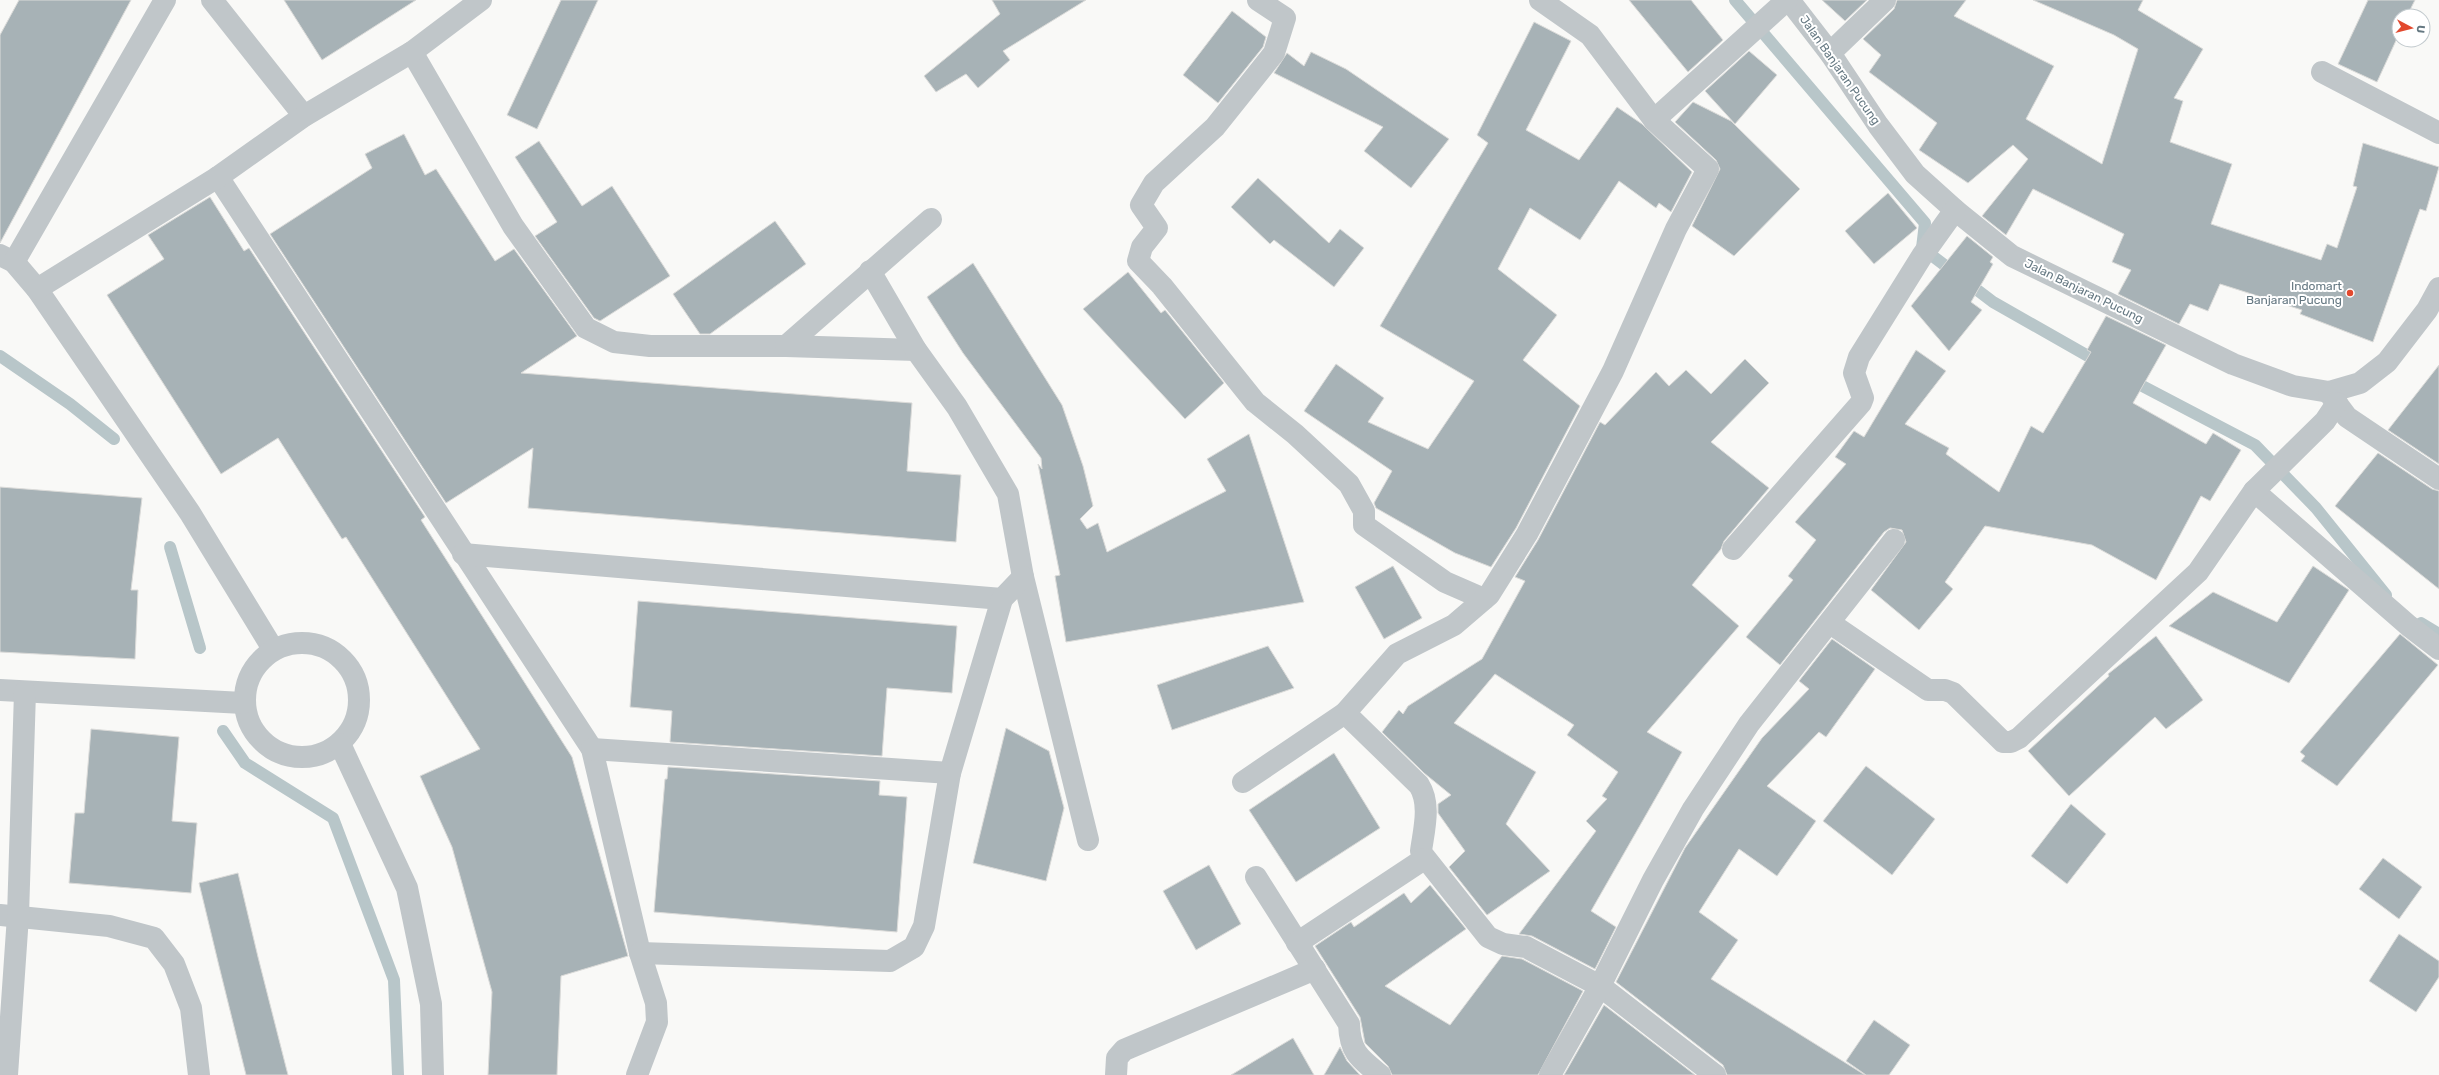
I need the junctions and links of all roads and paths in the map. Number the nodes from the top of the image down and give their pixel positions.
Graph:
1 (165, 0) edge
2 (212, 0) edge
3 (481, 0) edge
4 (1258, 0) edge
5 (1540, 0) edge
6 (1788, 0) edge
7 (1886, 0) edge
8 (412, 52) junction
9 (1830, 53) junction
10 (2322, 72) dead end
11 (304, 116) junction
12 (1654, 120) junction
13 (2439, 133) edge
14 (218, 176) junction
15 (1955, 210) junction
16 (931, 219) dead end
17 (7, 259) edge
18 (870, 271) junction
19 (2439, 288) edge
20 (36, 289) junction
21 (786, 346) junction
22 (916, 350) junction
23 (2333, 397) junction
24 (2439, 479) edge
25 (2261, 484) junction
26 (1894, 540) dead end
27 (1733, 549) dead end
28 (463, 554) junction
29 (1023, 577) junction
30 (1002, 599) junction
31 (1484, 599) junction
32 (1830, 623) junction
33 (273, 649) junction
34 (2439, 649) edge
35 (0, 690) edge
36 (25, 692) junction
37 (243, 703) junction
38 (1345, 713) junction
39 (340, 744) junction
40 (592, 749) junction
41 (950, 773) junction
42 (1243, 782) dead end
43 (1088, 840) dead end
44 (1424, 859) junction
45 (1256, 877) dead end
46 (9, 916) edge
47 (1297, 943) junction
48 (640, 953) junction
49 (1315, 970) junction
50 (1600, 986) junction
51 (7, 1075) edge
52 (199, 1075) edge
53 (433, 1075) edge
54 (637, 1075) edge
55 (1116, 1075) edge
56 (1380, 1075) edge
57 (1550, 1075) edge
58 (1715, 1075) edge

1 - 17 street
2 - 11 street
3 - 8 street
4 - 31 street
5 - 12 street
6 - 9 street, Jalan Banjaran Pucung
6 - 12 street
7 - 9 street
8 - 11 street
8 - 21 street
9 - 15 street, Jalan Banjaran Pucung
10 - 13 street
11 - 14 street
12 - 31 street
14 - 20 street
14 - 28 street
15 - 23 street, Jalan Banjaran Pucung
15 - 27 street
16 - 18 street
17 - 20 street
18 - 21 street
18 - 22 street
19 - 23 street, Jalan Banjaran Pucung
20 - 33 street
21 - 22 street
22 - 29 street
23 - 24 street
23 - 25 street
25 - 32 street
25 - 34 street
26 - 32 street
28 - 30 street
28 - 40 street
29 - 30 street
29 - 43 street
30 - 41 street
31 - 38 street
32 - 50 street
33 - 37 street
33 - 39 street
35 - 36 street
36 - 37 street
36 - 46 street
37 - 39 street
38 - 42 street
38 - 44 street
39 - 53 street
40 - 41 street
40 - 48 street
41 - 48 street
44 - 47 street
44 - 50 street
45 - 47 street
46 - 51 street
46 - 52 street
47 - 49 street
48 - 54 street
49 - 55 street
49 - 56 street
50 - 57 street
50 - 58 street

